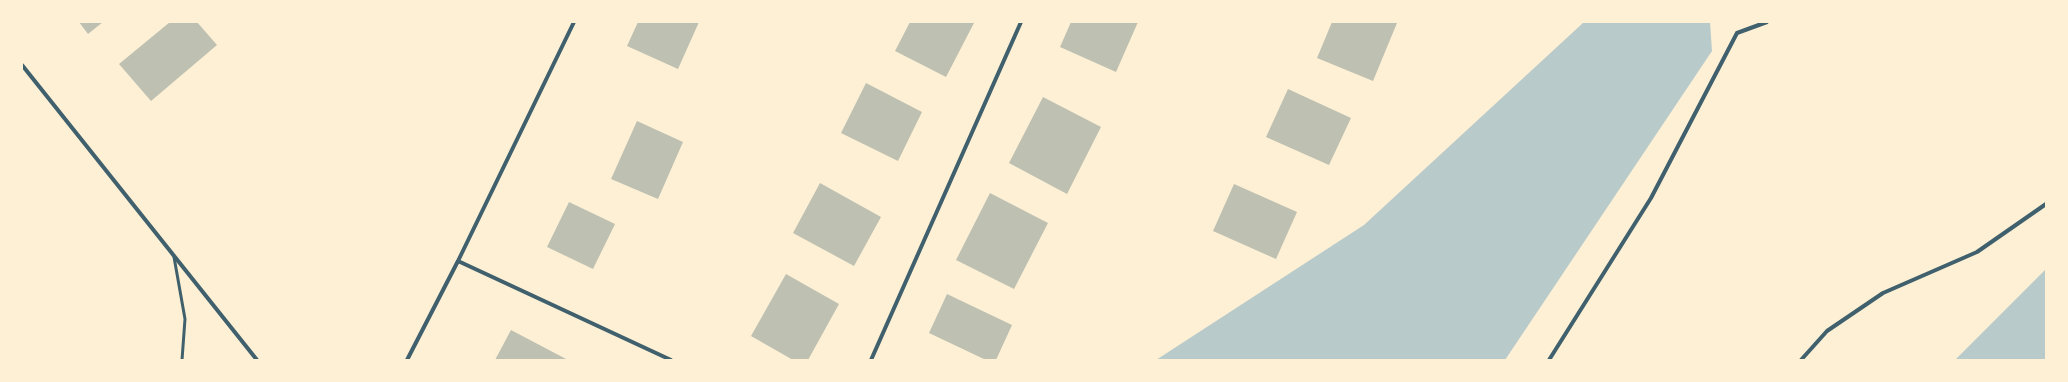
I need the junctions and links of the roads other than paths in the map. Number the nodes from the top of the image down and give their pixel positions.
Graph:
1 (574, 22) edge
2 (1021, 22) edge
3 (1767, 22) edge
4 (22, 65) edge
5 (2046, 204) edge
6 (173, 255) junction
7 (458, 261) junction
8 (182, 360) edge
9 (257, 360) edge
10 (407, 360) edge
11 (671, 360) edge
12 (871, 360) edge
13 (1549, 360) edge
14 (1801, 360) edge

1 - 7 street
2 - 12 street
3 - 13 street
4 - 6 street
5 - 14 street
6 - 8 lane
6 - 9 street
7 - 10 street
7 - 11 street

